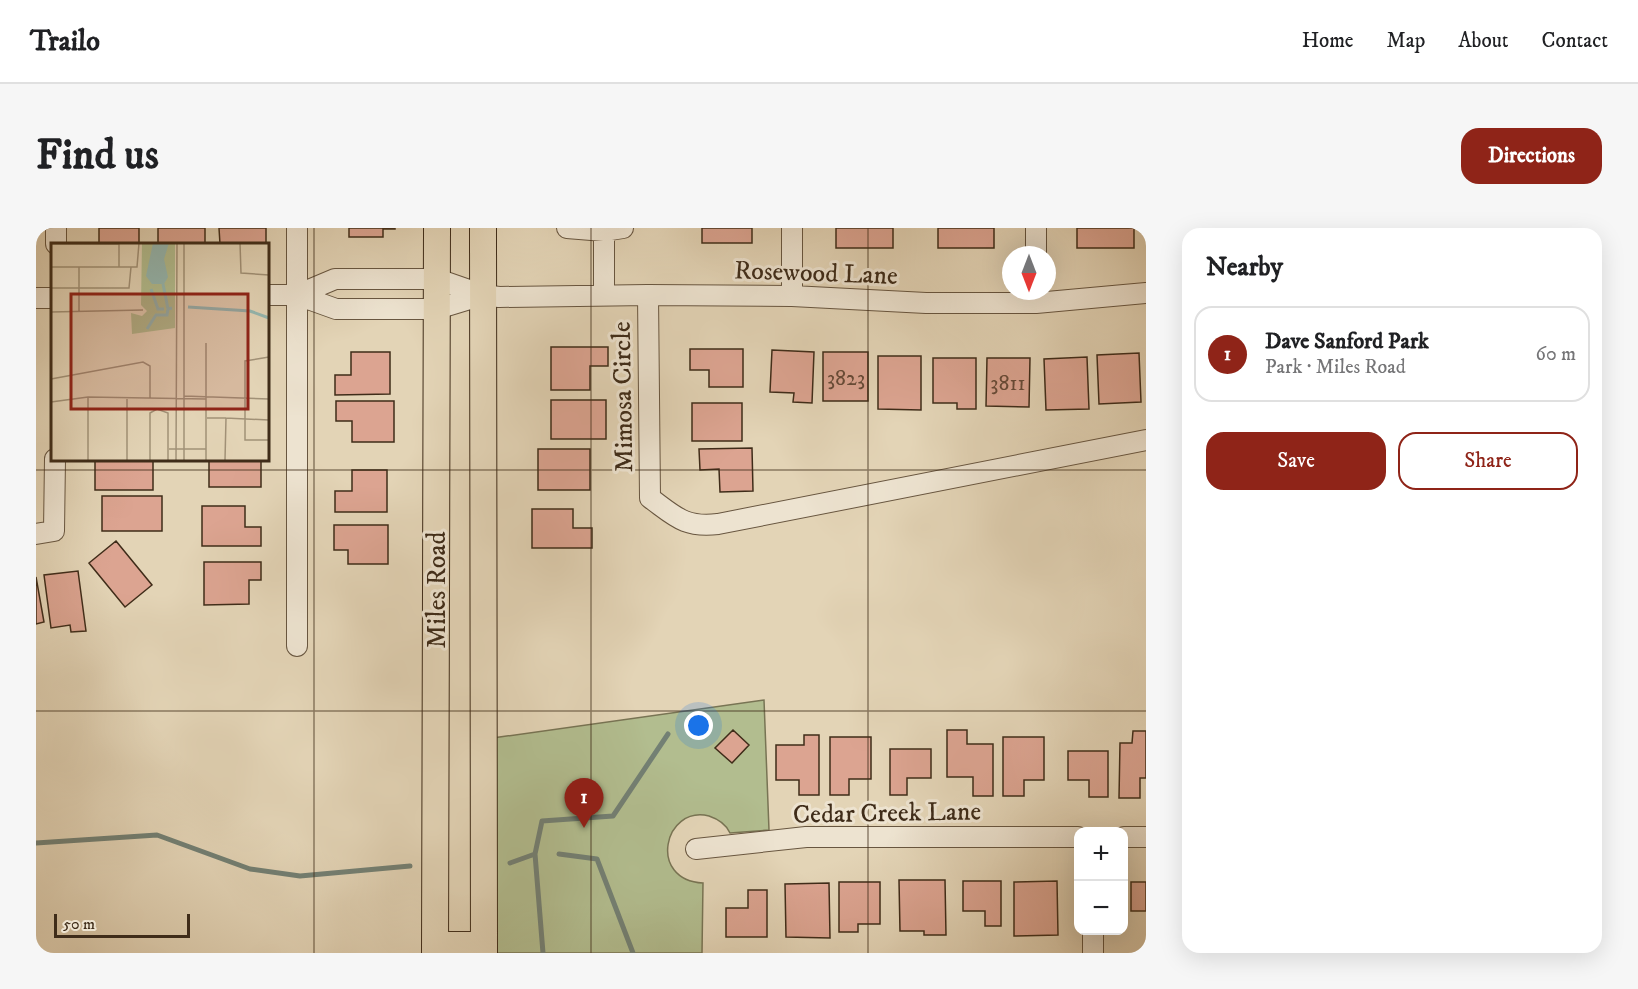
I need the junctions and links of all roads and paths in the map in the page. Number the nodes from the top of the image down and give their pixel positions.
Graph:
1 (297, 228) edge
2 (437, 228) edge
3 (483, 228) edge
4 (567, 228) edge
5 (792, 228) edge
6 (1036, 228) edge
7 (613, 229) edge
8 (1036, 246) edge
9 (437, 279) junction
10 (1146, 293) edge
11 (268, 295) edge
12 (297, 295) junction
13 (483, 295) junction
14 (604, 295) junction
15 (648, 295) junction
16 (792, 296) junction
17 (1056, 296) edge
18 (1002, 299) edge
19 (437, 309) junction
20 (1146, 440) edge
21 (55, 460) edge
22 (36, 534) edge
23 (297, 646) dead end
24 (1074, 837) edge
25 (1128, 837) edge
26 (1146, 837) edge
27 (696, 849) dead end
28 (1093, 935) edge
29 (435, 949) edge
30 (484, 949) edge
31 (1093, 953) edge

1 - 12 street
2 - 9 main road, Miles Road
3 - 13 main road, Miles Road
4 - 7 street
5 - 16 street
6 - 8 street
7 - 14 street
9 - 12 street, Rosewood Lane
9 - 13 street, Rosewood Lane
9 - 19 main road, Miles Road
10 - 17 street, Rosewood Lane
11 - 12 street, Rosewood Lane
12 - 19 street, Rosewood Lane
12 - 23 street
13 - 14 street, Rosewood Lane
13 - 19 street, Rosewood Lane
13 - 30 main road, Miles Road
14 - 15 street, Rosewood Lane
15 - 16 street, Rosewood Lane
15 - 20 street, Mimosa Circle
16 - 18 street, Rosewood Lane
19 - 29 main road, Miles Road
21 - 22 street
24 - 27 street, Cedar Creek Lane
25 - 26 street
28 - 31 street
29 - 30 main road

